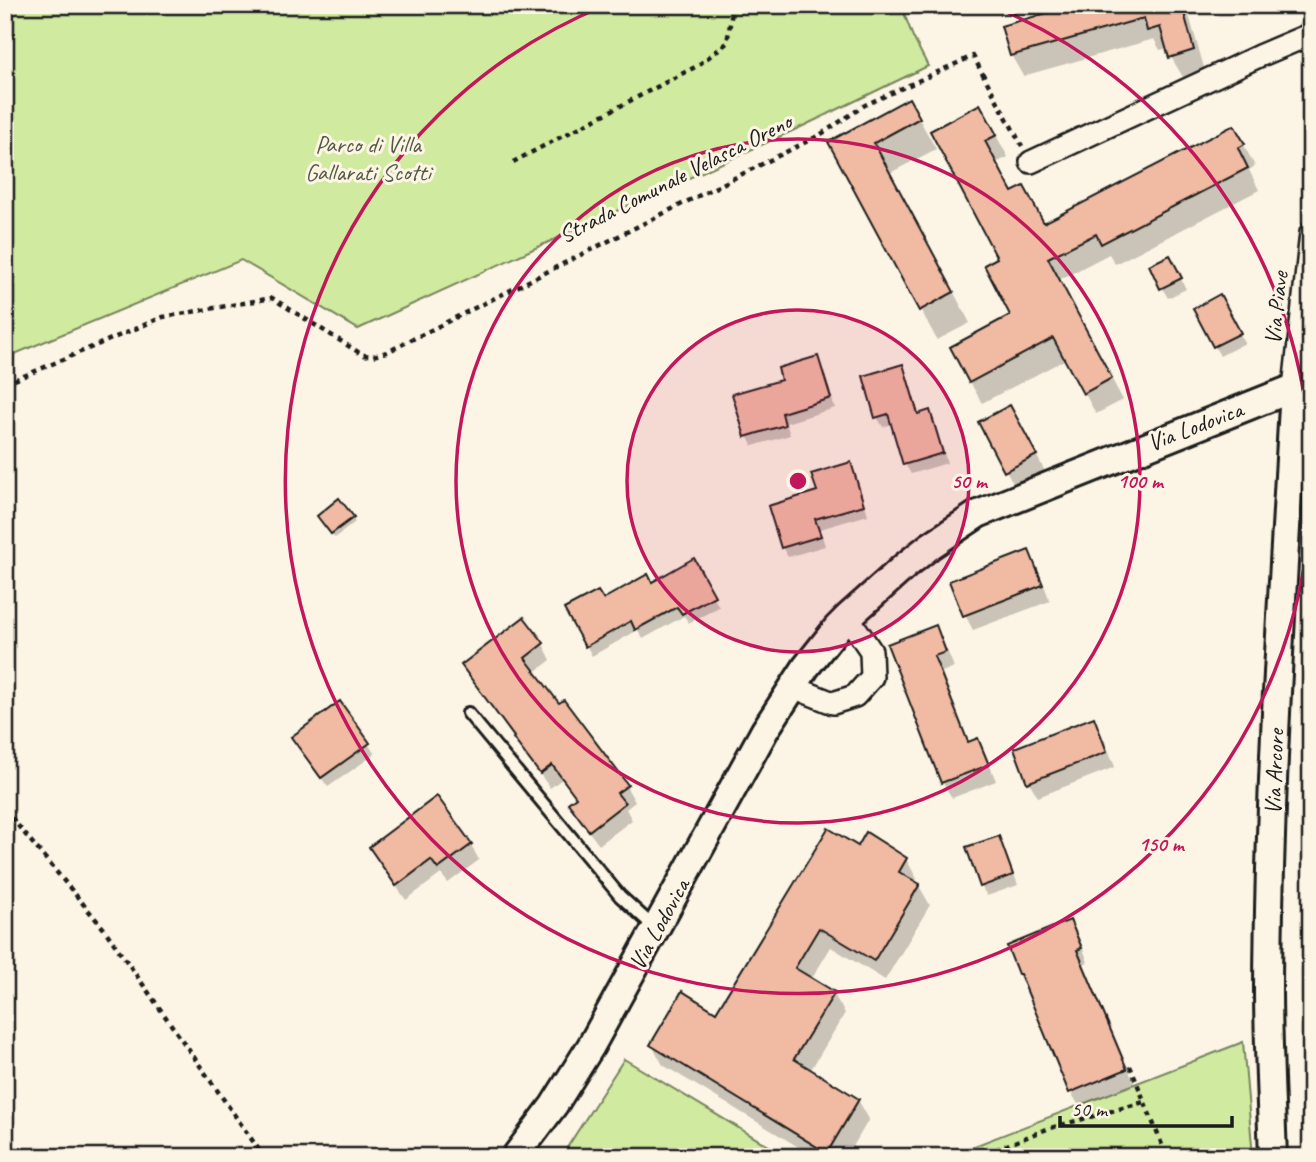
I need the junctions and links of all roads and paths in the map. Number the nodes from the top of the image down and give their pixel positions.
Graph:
1 (733, 5) edge
2 (1311, 34) edge
3 (513, 162) dead end
4 (1031, 162) joint
5 (1311, 233) edge
6 (1302, 381) edge
7 (5, 384) edge
8 (848, 617) junction
9 (793, 687) junction
10 (468, 713) dead end
11 (5, 810) edge
12 (656, 929) junction
13 (1130, 1066) dead end
14 (1144, 1102) junction
15 (264, 1157) edge
16 (515, 1157) edge
17 (977, 1157) edge
18 (1167, 1157) edge
19 (1273, 1157) edge

1 - 3 path
2 - 4 street
4 - 7 path, Strada Comunale Velasca Oreno
5 - 6 street, Via Piave
6 - 8 street, Via Lodovica
6 - 19 street, Via Arcore
8 - 9 street, Via Lodovica
8 - 9 street
9 - 12 street, Via Lodovica
10 - 12 lane
11 - 15 path
12 - 16 street, Via Lodovica
13 - 14 path
14 - 17 path
14 - 18 path

